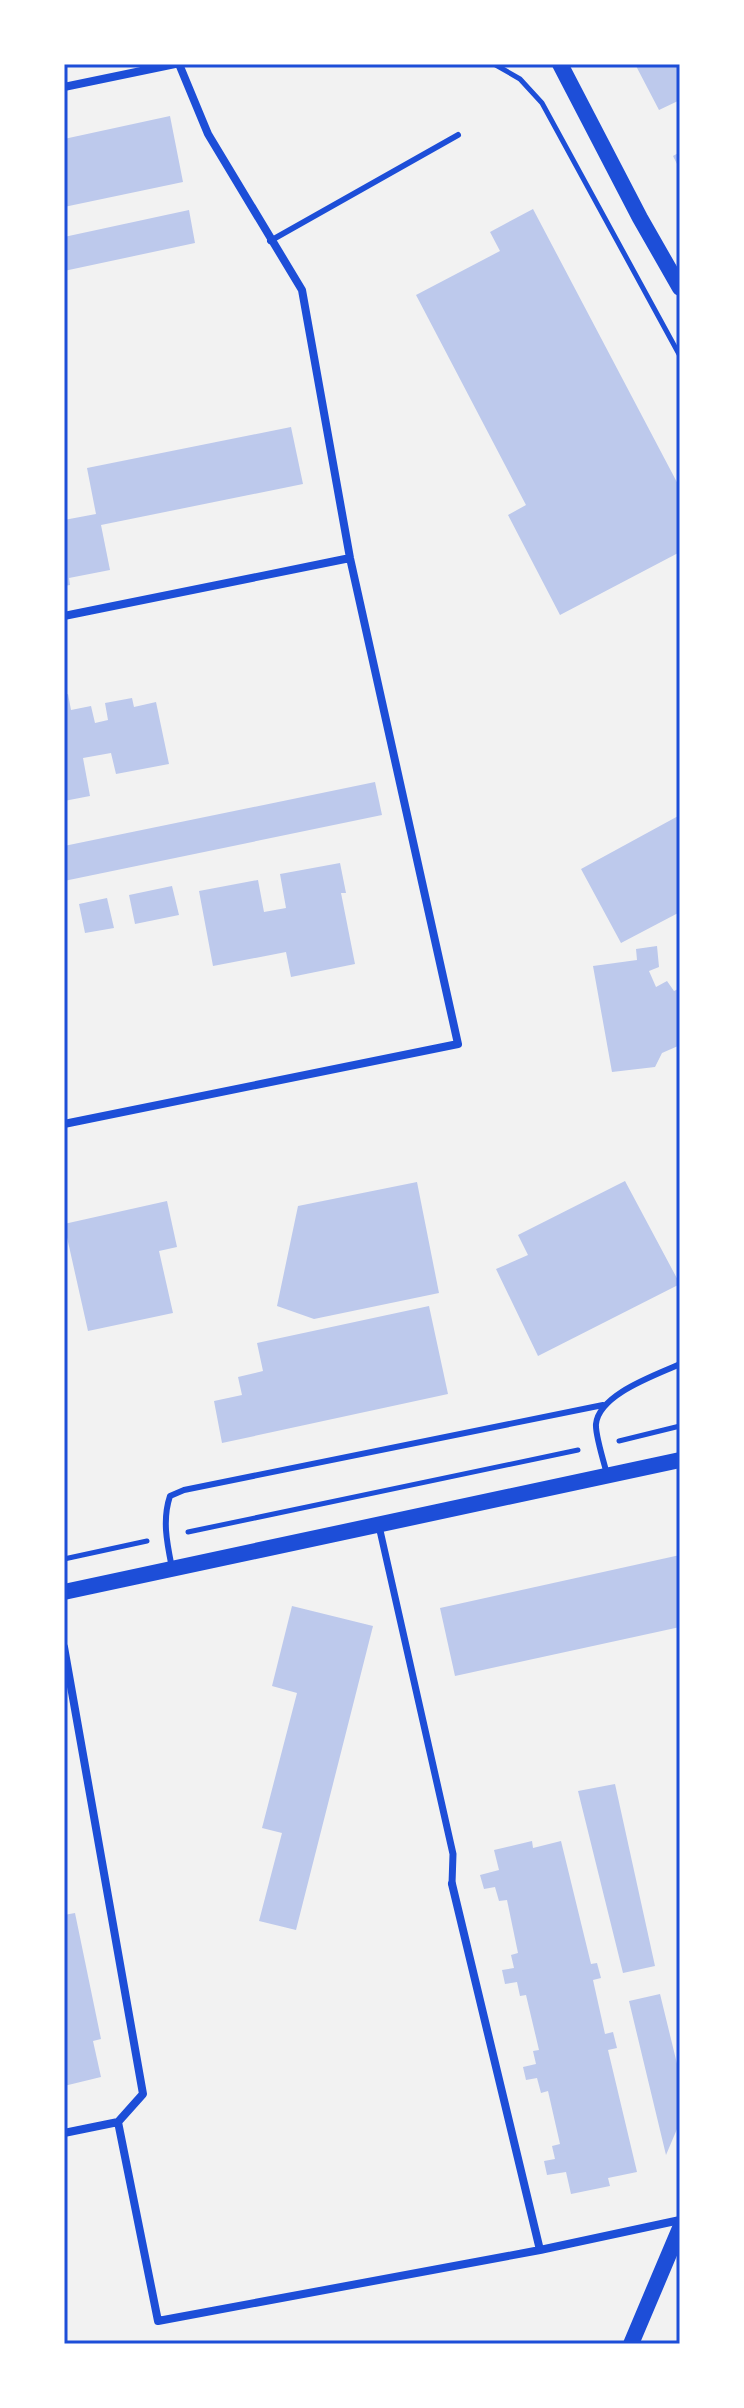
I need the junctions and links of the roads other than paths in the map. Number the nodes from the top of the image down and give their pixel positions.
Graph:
1 (177, 64) edge
2 (560, 64) edge
3 (64, 87) edge
4 (458, 135) dead end
5 (270, 241) junction
6 (678, 282) edge
7 (350, 558) junction
8 (64, 616) edge
9 (64, 1124) edge
10 (680, 1364) edge
11 (603, 1405) junction
12 (680, 1460) edge
13 (607, 1474) junction
14 (379, 1524) junction
15 (173, 1569) junction
16 (64, 1592) edge
17 (64, 1647) edge
18 (452, 1884) joint
19 (118, 2122) junction
20 (64, 2133) edge
21 (680, 2220) edge
22 (680, 2228) edge
23 (540, 2250) junction
24 (631, 2344) edge

1 - 3 street
1 - 5 street
2 - 6 main road
4 - 5 lane
5 - 7 street
7 - 8 street
7 - 9 street
10 - 11 lane
11 - 13 lane
11 - 15 lane
12 - 13 main road
13 - 14 main road
14 - 15 main road
14 - 18 street
15 - 16 main road
17 - 19 street
18 - 23 street
19 - 20 street
19 - 23 street
21 - 23 street
22 - 24 main road

